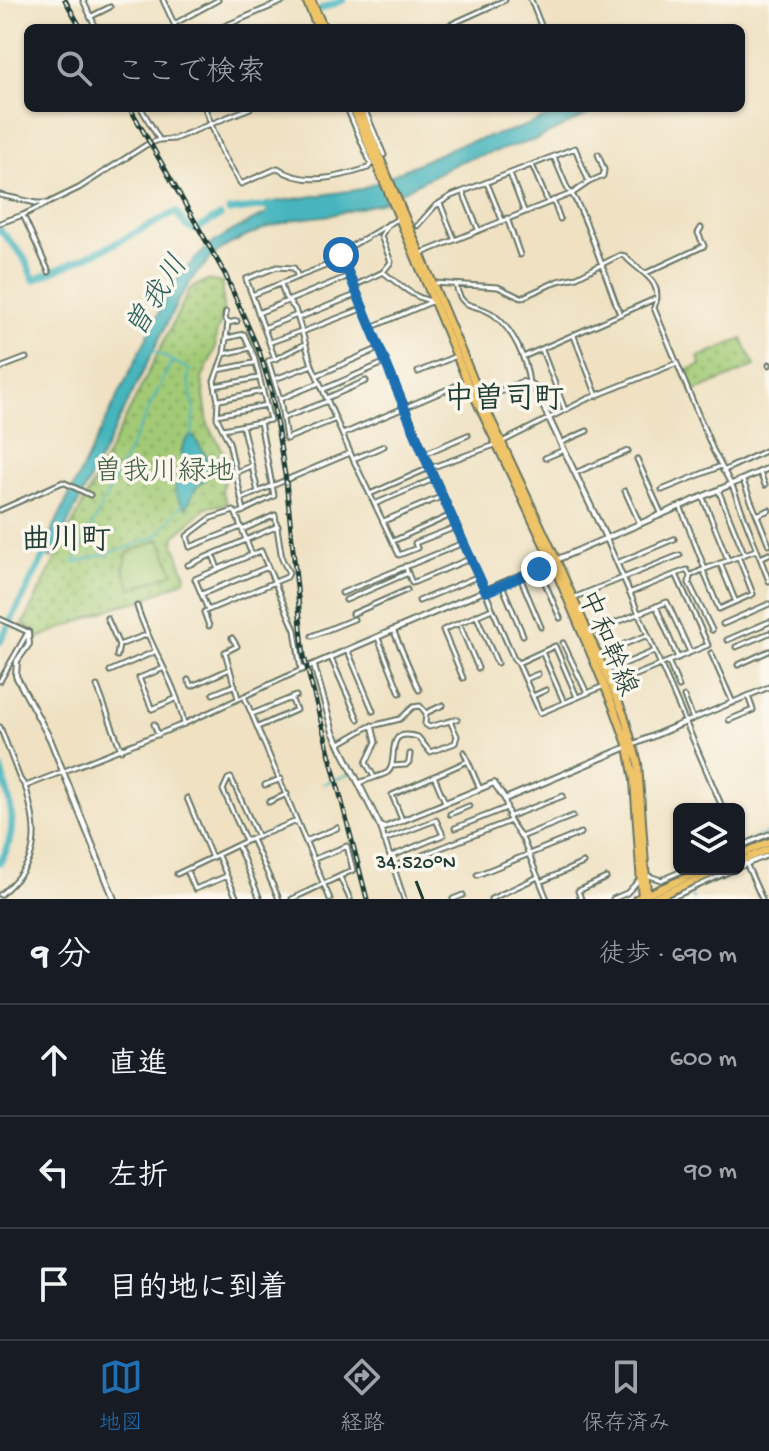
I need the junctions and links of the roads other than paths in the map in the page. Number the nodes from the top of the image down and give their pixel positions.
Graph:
1 (83, 0) edge
2 (163, 0) edge
3 (218, 0) edge
4 (286, 0) edge
5 (309, 0) edge
6 (505, 0) edge
7 (531, 0) edge
8 (110, 7) dead end
9 (90, 17) junction
10 (94, 24) edge
11 (174, 24) edge
12 (180, 24) edge
13 (229, 24) edge
14 (319, 24) edge
15 (452, 24) edge
16 (540, 24) edge
17 (143, 112) edge
18 (206, 112) edge
19 (240, 112) edge
20 (349, 112) edge
21 (361, 112) edge
22 (361, 112) edge
23 (211, 124) junction
24 (159, 140) junction
25 (598, 154) dead end
26 (384, 155) dead end
27 (554, 157) junction
28 (532, 165) junction
29 (510, 174) junction
30 (486, 181) junction
31 (589, 182) junction
32 (462, 191) junction
33 (573, 193) junction
34 (0, 195) edge
35 (550, 201) junction
36 (51, 202) junction
37 (440, 203) junction
38 (524, 211) junction
39 (400, 213) junction
40 (23, 215) junction
41 (507, 218) junction
42 (560, 219) dead end
43 (502, 220) junction
44 (0, 223) edge
45 (388, 224) junction
46 (417, 226) dead end
47 (701, 228) dead end
48 (478, 229) junction
49 (454, 238) junction
50 (418, 254) junction
51 (520, 255) dead end
52 (343, 259) junction
53 (600, 265) junction
54 (49, 272) dead end
55 (383, 272) junction
56 (646, 273) junction
57 (349, 276) junction
58 (298, 277) junction
59 (281, 284) junction
60 (430, 284) junction
61 (456, 285) junction
62 (354, 286) junction
63 (358, 294) junction
64 (252, 295) junction
65 (657, 298) junction
66 (436, 300) junction
67 (288, 301) junction
68 (364, 308) junction
69 (226, 312) dead end
70 (258, 313) junction
71 (620, 314) junction
72 (297, 316) junction
73 (237, 321) dead end
74 (228, 323) junction
75 (372, 327) junction
76 (264, 328) junction
77 (301, 331) junction
78 (574, 335) junction
79 (227, 338) junction
80 (269, 342) junction
81 (305, 344) junction
82 (250, 348) junction
83 (380, 348) junction
84 (542, 349) junction
85 (224, 354) junction
86 (456, 356) junction
87 (523, 357) junction
88 (26, 358) dead end
89 (275, 359) junction
90 (386, 362) junction
91 (253, 363) junction
92 (677, 363) junction
93 (312, 365) junction
94 (0, 368) edge
95 (218, 370) junction
96 (418, 372) dead end
97 (317, 375) junction
98 (260, 377) junction
99 (275, 380) junction
100 (366, 381) dead end
101 (467, 381) junction
102 (320, 383) junction
103 (529, 383) junction
104 (215, 386) junction
105 (323, 390) junction
106 (263, 391) junction
107 (597, 396) junction
108 (280, 399) junction
109 (328, 399) junction
110 (482, 400) junction
111 (218, 401) junction
112 (266, 405) junction
113 (406, 408) junction
114 (565, 410) junction
115 (217, 415) junction
116 (283, 418) junction
117 (336, 419) junction
118 (550, 420) junction
119 (260, 422) junction
120 (242, 425) junction
121 (222, 429) junction
122 (587, 431) dead end
123 (343, 434) junction
124 (468, 435) dead end
125 (560, 443) junction
126 (498, 444) junction
127 (384, 446) dead end
128 (769, 449) edge
129 (564, 450) junction
130 (628, 451) dead end
131 (350, 453) junction
132 (424, 454) junction
133 (545, 458) dead end
134 (353, 459) junction
135 (637, 459) dead end
136 (251, 466) junction
137 (722, 468) junction
138 (769, 468) edge
139 (431, 469) junction
140 (235, 472) junction
141 (575, 473) junction
142 (760, 473) junction
143 (436, 478) junction
144 (743, 481) junction
145 (274, 485) junction
146 (765, 485) dead end
147 (731, 486) junction
148 (662, 490) dead end
149 (625, 491) dead end
150 (258, 492) junction
151 (719, 492) junction
152 (371, 494) junction
153 (90, 495) dead end
154 (443, 496) junction
155 (703, 498) junction
156 (241, 499) junction
157 (375, 503) junction
158 (681, 507) junction
159 (0, 510) edge
160 (769, 510) edge
161 (244, 511) junction
162 (236, 514) junction
163 (451, 515) junction
164 (662, 515) junction
165 (757, 515) junction
166 (384, 521) junction
167 (640, 524) junction
168 (278, 526) junction
169 (456, 527) junction
170 (769, 528) edge
171 (241, 529) junction
172 (762, 530) junction
173 (674, 539) dead end
174 (607, 540) junction
175 (247, 541) junction
176 (393, 541) junction
177 (463, 543) junction
178 (769, 545) edge
179 (756, 550) junction
180 (744, 553) junction
181 (769, 554) edge
182 (213, 555) junction
183 (252, 555) junction
184 (680, 555) dead end
185 (738, 556) junction
186 (472, 558) junction
187 (760, 558) junction
188 (728, 560) junction
189 (555, 562) junction
190 (617, 563) junction
191 (720, 563) junction
192 (188, 565) dead end
193 (405, 566) junction
194 (268, 567) junction
195 (218, 569) junction
196 (539, 569) junction
197 (704, 569) junction
198 (408, 573) junction
199 (676, 574) junction
200 (479, 576) junction
201 (690, 576) junction
202 (520, 577) junction
203 (622, 578) junction
204 (769, 581) edge
205 (274, 582) junction
206 (502, 585) junction
207 (407, 590) dead end
208 (486, 592) junction
209 (342, 593) dead end
210 (629, 593) junction
211 (202, 594) junction
212 (573, 598) junction
213 (346, 600) dead end
214 (419, 601) dead end
215 (736, 601) junction
216 (769, 604) edge
217 (137, 606) dead end
218 (656, 606) junction
219 (492, 609) junction
220 (208, 610) junction
221 (638, 613) junction
222 (352, 614) dead end
223 (476, 615) junction
224 (107, 618) dead end
225 (560, 618) dead end
226 (0, 619) edge
227 (354, 619) dead end
228 (769, 622) edge
229 (459, 623) junction
230 (723, 624) dead end
231 (209, 626) dead end
232 (541, 627) dead end
233 (712, 630) dead end
234 (26, 631) junction
235 (394, 632) junction
236 (769, 633) edge
237 (588, 634) junction
238 (146, 635) junction
239 (523, 635) dead end
240 (648, 635) junction
241 (312, 636) dead end
242 (232, 638) dead end
243 (378, 638) junction
244 (727, 640) dead end
245 (563, 643) dead end
246 (119, 645) junction
247 (736, 647) dead end
248 (348, 651) junction
249 (655, 651) junction
250 (769, 651) edge
251 (154, 652) junction
252 (542, 652) junction
253 (690, 652) junction
254 (711, 653) dead end
255 (597, 655) junction
256 (117, 656) dead end
257 (331, 658) junction
258 (678, 658) junction
259 (497, 663) dead end
260 (518, 663) junction
261 (669, 663) junction
262 (661, 665) junction
263 (738, 665) dead end
264 (314, 666) junction
265 (478, 668) dead end
266 (162, 669) junction
267 (230, 669) junction
268 (301, 670) junction
269 (110, 671) dead end
270 (605, 672) junction
271 (538, 674) dead end
272 (463, 678) dead end
273 (526, 679) junction
274 (188, 680) dead end
275 (0, 681) edge
276 (235, 685) junction
277 (97, 686) dead end
278 (608, 686) junction
279 (679, 687) dead end
280 (769, 687) edge
281 (419, 690) dead end
282 (546, 690) dead end
283 (400, 693) dead end
284 (587, 693) junction
285 (213, 694) dead end
286 (244, 696) junction
287 (533, 696) junction
288 (748, 696) junction
289 (577, 697) junction
290 (684, 697) dead end
291 (238, 698) junction
292 (177, 699) junction
293 (564, 702) junction
294 (733, 703) junction
295 (443, 705) dead end
296 (373, 711) dead end
297 (426, 713) junction
298 (252, 714) junction
299 (358, 719) dead end
300 (457, 719) dead end
301 (693, 719) junction
302 (729, 720) dead end
303 (686, 722) junction
304 (451, 723) junction
305 (154, 724) dead end
306 (184, 724) junction
307 (372, 725) junction
308 (0, 727) edge
309 (258, 727) junction
310 (158, 735) junction
311 (339, 744) junction
312 (631, 746) junction
313 (121, 750) junction
314 (464, 752) dead end
315 (410, 754) dead end
316 (468, 761) junction
317 (392, 766) junction
318 (63, 773) junction
319 (373, 775) junction
320 (434, 776) junction
321 (281, 779) junction
322 (359, 783) junction
323 (265, 785) dead end
324 (26, 786) junction
325 (480, 789) junction
326 (287, 794) junction
327 (563, 796) dead end
328 (187, 798) dead end
329 (454, 799) junction
330 (505, 799) junction
331 (269, 802) dead end
332 (446, 803) junction
333 (720, 803) edge
334 (469, 806) dead end
335 (506, 808) junction
336 (459, 811) junction
337 (450, 814) dead end
338 (573, 816) dead end
339 (509, 819) junction
340 (402, 820) junction
341 (298, 821) junction
342 (380, 826) junction
343 (337, 828) dead end
344 (455, 828) dead end
345 (581, 833) dead end
346 (769, 834) edge
347 (521, 837) junction
348 (255, 838) junction
349 (384, 840) junction
350 (246, 841) junction
351 (306, 841) junction
352 (769, 842) edge
353 (238, 846) junction
354 (769, 852) edge
355 (745, 853) edge
356 (745, 854) edge
357 (528, 855) junction
358 (218, 856) junction
359 (745, 856) edge
360 (390, 857) junction
361 (212, 858) junction
362 (314, 860) junction
363 (583, 863) dead end
364 (392, 867) junction
365 (745, 867) edge
366 (187, 871) junction
367 (177, 874) dead end
368 (477, 875) dead end
369 (673, 875) edge
370 (693, 875) edge
371 (706, 875) edge
372 (710, 875) edge
373 (227, 876) junction
374 (340, 877) junction
375 (643, 877) junction
376 (606, 878) dead end
377 (539, 880) junction
378 (324, 884) junction
379 (0, 895) edge
380 (463, 895) dead end
381 (301, 898) edge
382 (644, 898) edge
383 (114, 899) edge
384 (237, 899) edge
385 (260, 899) edge
386 (279, 899) edge
387 (292, 899) edge
388 (330, 899) edge
389 (350, 899) edge
390 (404, 899) edge
391 (453, 899) edge
392 (491, 899) edge
393 (547, 899) edge
394 (581, 899) edge
395 (613, 899) edge
396 (669, 899) edge
397 (762, 899) edge

1 - 9 street
2 - 11 street
3 - 12 street
4 - 13 street
5 - 14 main road
6 - 15 street
7 - 16 street
8 - 9 street
9 - 10 street
17 - 24 street
18 - 23 street
19 - 23 street
20 - 23 street
21 - 26 street
22 - 39 main road, 中和幹線
23 - 24 street
24 - 36 street
25 - 31 street
27 - 28 street
27 - 31 street
27 - 33 street
28 - 29 street
28 - 35 street
29 - 30 street
29 - 38 street
30 - 32 street
30 - 43 street
31 - 33 street
32 - 37 street
32 - 48 street
33 - 35 street
33 - 53 street
34 - 36 street
35 - 38 street
35 - 42 street
36 - 40 street
37 - 46 street
37 - 49 street
38 - 41 street
39 - 45 street
39 - 50 main road, 中和幹線
40 - 44 street
40 - 54 street
41 - 43 street
41 - 51 street
43 - 48 street
45 - 52 street
45 - 55 street
47 - 56 street
48 - 49 street
49 - 50 street
50 - 60 main road, 中和幹線
52 - 57 street
52 - 58 street
53 - 56 street
53 - 61 street
53 - 71 street
55 - 62 street
55 - 66 street
56 - 65 street
57 - 62 street
57 - 67 street
58 - 59 street
58 - 64 street
59 - 64 street
59 - 67 street
60 - 61 street
60 - 66 main road, 中和幹線
61 - 87 street
62 - 63 street
63 - 68 street
63 - 72 street
64 - 70 street
65 - 71 street
65 - 92 street
66 - 75 street
66 - 86 main road, 中和幹線
66 - 110 main road, 中和幹線
67 - 70 street
67 - 72 street
68 - 75 street
68 - 77 street
69 - 74 street
70 - 76 street
71 - 78 street
72 - 76 street
72 - 77 street
73 - 74 street
74 - 79 street
75 - 83 street
76 - 80 street
77 - 80 street
77 - 81 street
78 - 84 street
78 - 107 street
79 - 82 street
79 - 85 street
80 - 89 street
81 - 89 street
81 - 93 street
82 - 85 street
82 - 91 street
83 - 90 street
83 - 97 street
84 - 87 street
84 - 114 street
85 - 95 street
86 - 96 street
86 - 101 main road, 中和幹線
87 - 103 street
88 - 94 street
89 - 99 street
90 - 105 street
90 - 113 street
91 - 95 street
91 - 98 street
92 - 107 street
92 - 137 street
93 - 97 street
93 - 99 street
95 - 104 street
97 - 102 street
98 - 104 street
98 - 106 street
99 - 108 street
100 - 109 street
101 - 113 street
101 - 126 main road, 中和幹線
102 - 105 street
102 - 108 street
103 - 110 street
103 - 118 street
104 - 111 street
105 - 109 street
106 - 111 street
106 - 112 street
107 - 114 street
108 - 116 street
109 - 116 street
109 - 117 street
110 - 126 main road, 中和幹線
111 - 115 street
112 - 115 street
112 - 119 street
113 - 123 street
113 - 132 street
114 - 118 street
115 - 121 street
116 - 117 street
117 - 123 street
118 - 125 street
118 - 126 street
119 - 120 street
119 - 145 street
120 - 121 street
120 - 136 street
121 - 140 street
122 - 125 street
123 - 131 street
124 - 132 street
125 - 129 street
126 - 139 street
126 - 189 main road, 中和幹線
127 - 134 street
128 - 137 street
129 - 133 street
129 - 141 street
130 - 141 street
131 - 134 street
131 - 145 street
132 - 139 street
134 - 152 street
135 - 164 street
136 - 140 street
136 - 150 street
137 - 147 street
137 - 148 street
138 - 142 street
139 - 143 street
139 - 152 street
140 - 156 street
141 - 174 street
142 - 144 street
142 - 146 street
143 - 154 street
143 - 157 street
144 - 147 street
144 - 165 street
145 - 150 street
145 - 161 street
147 - 151 street
147 - 179 street
149 - 167 street
150 - 156 street
151 - 155 street
151 - 180 street
152 - 157 street
153 - 159 street
154 - 163 street
154 - 166 street
155 - 158 street
155 - 188 street
156 - 161 street
157 - 166 street
158 - 164 street
158 - 197 street
160 - 165 street
161 - 162 street
162 - 171 street
162 - 171 street
163 - 169 street
163 - 176 street
164 - 167 street
165 - 172 street
166 - 176 street
167 - 174 street
168 - 171 street
168 - 175 street
168 - 205 street
169 - 176 street
169 - 177 street
170 - 172 street
171 - 175 street
172 - 178 street
173 - 190 street
174 - 189 street
174 - 190 street
175 - 182 street
175 - 183 street
177 - 186 street
177 - 193 street
179 - 180 street
179 - 187 street
180 - 185 street
181 - 187 street
182 - 192 street
182 - 195 street
183 - 194 street
183 - 195 street
184 - 203 street
185 - 188 street
185 - 215 street
186 - 198 street
186 - 200 street
187 - 204 street
188 - 191 street
189 - 196 street
189 - 212 main road, 中和幹線
189 - 278 main road, 中和幹線
190 - 203 street
191 - 197 street
191 - 215 street
193 - 198 street
193 - 209 street
194 - 205 street
194 - 211 street
195 - 211 street
196 - 202 street
196 - 225 street
197 - 201 street
197 - 215 street
198 - 213 street
199 - 201 street
199 - 210 street
199 - 253 street
200 - 208 street
200 - 214 street
201 - 233 street
202 - 206 street
202 - 232 street
203 - 210 street
203 - 212 street
205 - 220 street
205 - 268 street
206 - 208 street
206 - 239 street
207 - 222 street
208 - 219 street
208 - 235 street
210 - 221 street
211 - 220 street
212 - 237 main road, 中和幹線
216 - 230 street
217 - 238 street
218 - 221 street
218 - 253 street
218 - 258 street
219 - 223 street
219 - 260 street
220 - 231 street
221 - 237 street
221 - 240 street
223 - 229 street
223 - 259 street
224 - 246 street
226 - 234 street
227 - 241 street
228 - 244 street
229 - 265 street
229 - 272 street
234 - 275 street
234 - 318 street
235 - 243 street
235 - 281 street
236 - 247 street
237 - 255 main road, 中和幹線
238 - 246 street
238 - 251 street
240 - 249 street
240 - 255 street
242 - 267 street
243 - 248 street
243 - 283 street
245 - 284 street
246 - 256 street
248 - 257 street
248 - 296 street
249 - 262 street
249 - 270 street
250 - 263 street
251 - 266 street
251 - 269 street
252 - 260 street
252 - 289 street
252 - 293 street
253 - 258 street
254 - 294 street
255 - 270 main road, 中和幹線
257 - 264 street
257 - 299 street
258 - 261 street
260 - 273 street
261 - 262 street
261 - 279 street
262 - 278 street
262 - 303 street
264 - 268 street
264 - 311 street
266 - 292 street
266 - 292 street
267 - 274 street
267 - 276 street
268 - 286 street
270 - 278 main road, 中和幹線
271 - 273 street
273 - 287 street
276 - 285 street
276 - 291 street
277 - 313 street
278 - 284 street
278 - 312 main road, 中和幹線
280 - 288 street
282 - 287 street
284 - 289 street
286 - 291 street
286 - 298 street
287 - 293 street
288 - 294 street
288 - 302 street
289 - 293 street
290 - 301 street
291 - 306 street
292 - 306 street
294 - 301 street
295 - 297 street
297 - 304 street
297 - 307 street
298 - 309 street
298 - 309 street
300 - 304 street
301 - 303 street
303 - 312 street
303 - 333 street
304 - 317 street
305 - 310 street
306 - 310 street
307 - 311 street
307 - 319 street
308 - 324 street
309 - 321 street
310 - 313 street
311 - 322 street
312 - 330 street
312 - 375 main road, 中和幹線
313 - 318 street
314 - 316 street
315 - 317 street
316 - 320 street
316 - 325 street
317 - 319 street
318 - 324 street
318 - 383 street
319 - 322 street
320 - 332 street
320 - 340 street
321 - 323 street
321 - 326 street
322 - 342 street
324 - 379 street
325 - 329 street
325 - 330 street
326 - 331 street
326 - 341 street
327 - 339 street
328 - 361 street
329 - 332 street
329 - 336 street
330 - 335 street
332 - 340 street
334 - 336 street
335 - 339 street
335 - 344 street
336 - 337 street
338 - 347 street
339 - 347 street
339 - 364 street
340 - 342 street
341 - 348 street
341 - 351 street
342 - 349 street
343 - 351 street
345 - 357 street
346 - 355 street
347 - 357 street
348 - 350 street
348 - 350 street
348 - 386 street
349 - 360 street
349 - 360 street
350 - 353 street
351 - 362 street
352 - 356 main road
353 - 358 street
353 - 385 street
354 - 359 main road
357 - 368 street
357 - 377 street
358 - 361 street
358 - 373 street
360 - 364 street
361 - 366 street
362 - 374 street
362 - 378 street
363 - 377 street
364 - 390 street
365 - 397 street
366 - 367 street
366 - 373 street
369 - 375 street
370 - 382 main road
371 - 382 main road
372 - 396 street
373 - 384 street
374 - 378 street
374 - 389 street
375 - 382 main road, 中和幹線
375 - 395 street
376 - 394 street
377 - 392 street
377 - 393 street
378 - 381 street
378 - 388 street
380 - 391 street
381 - 387 street

